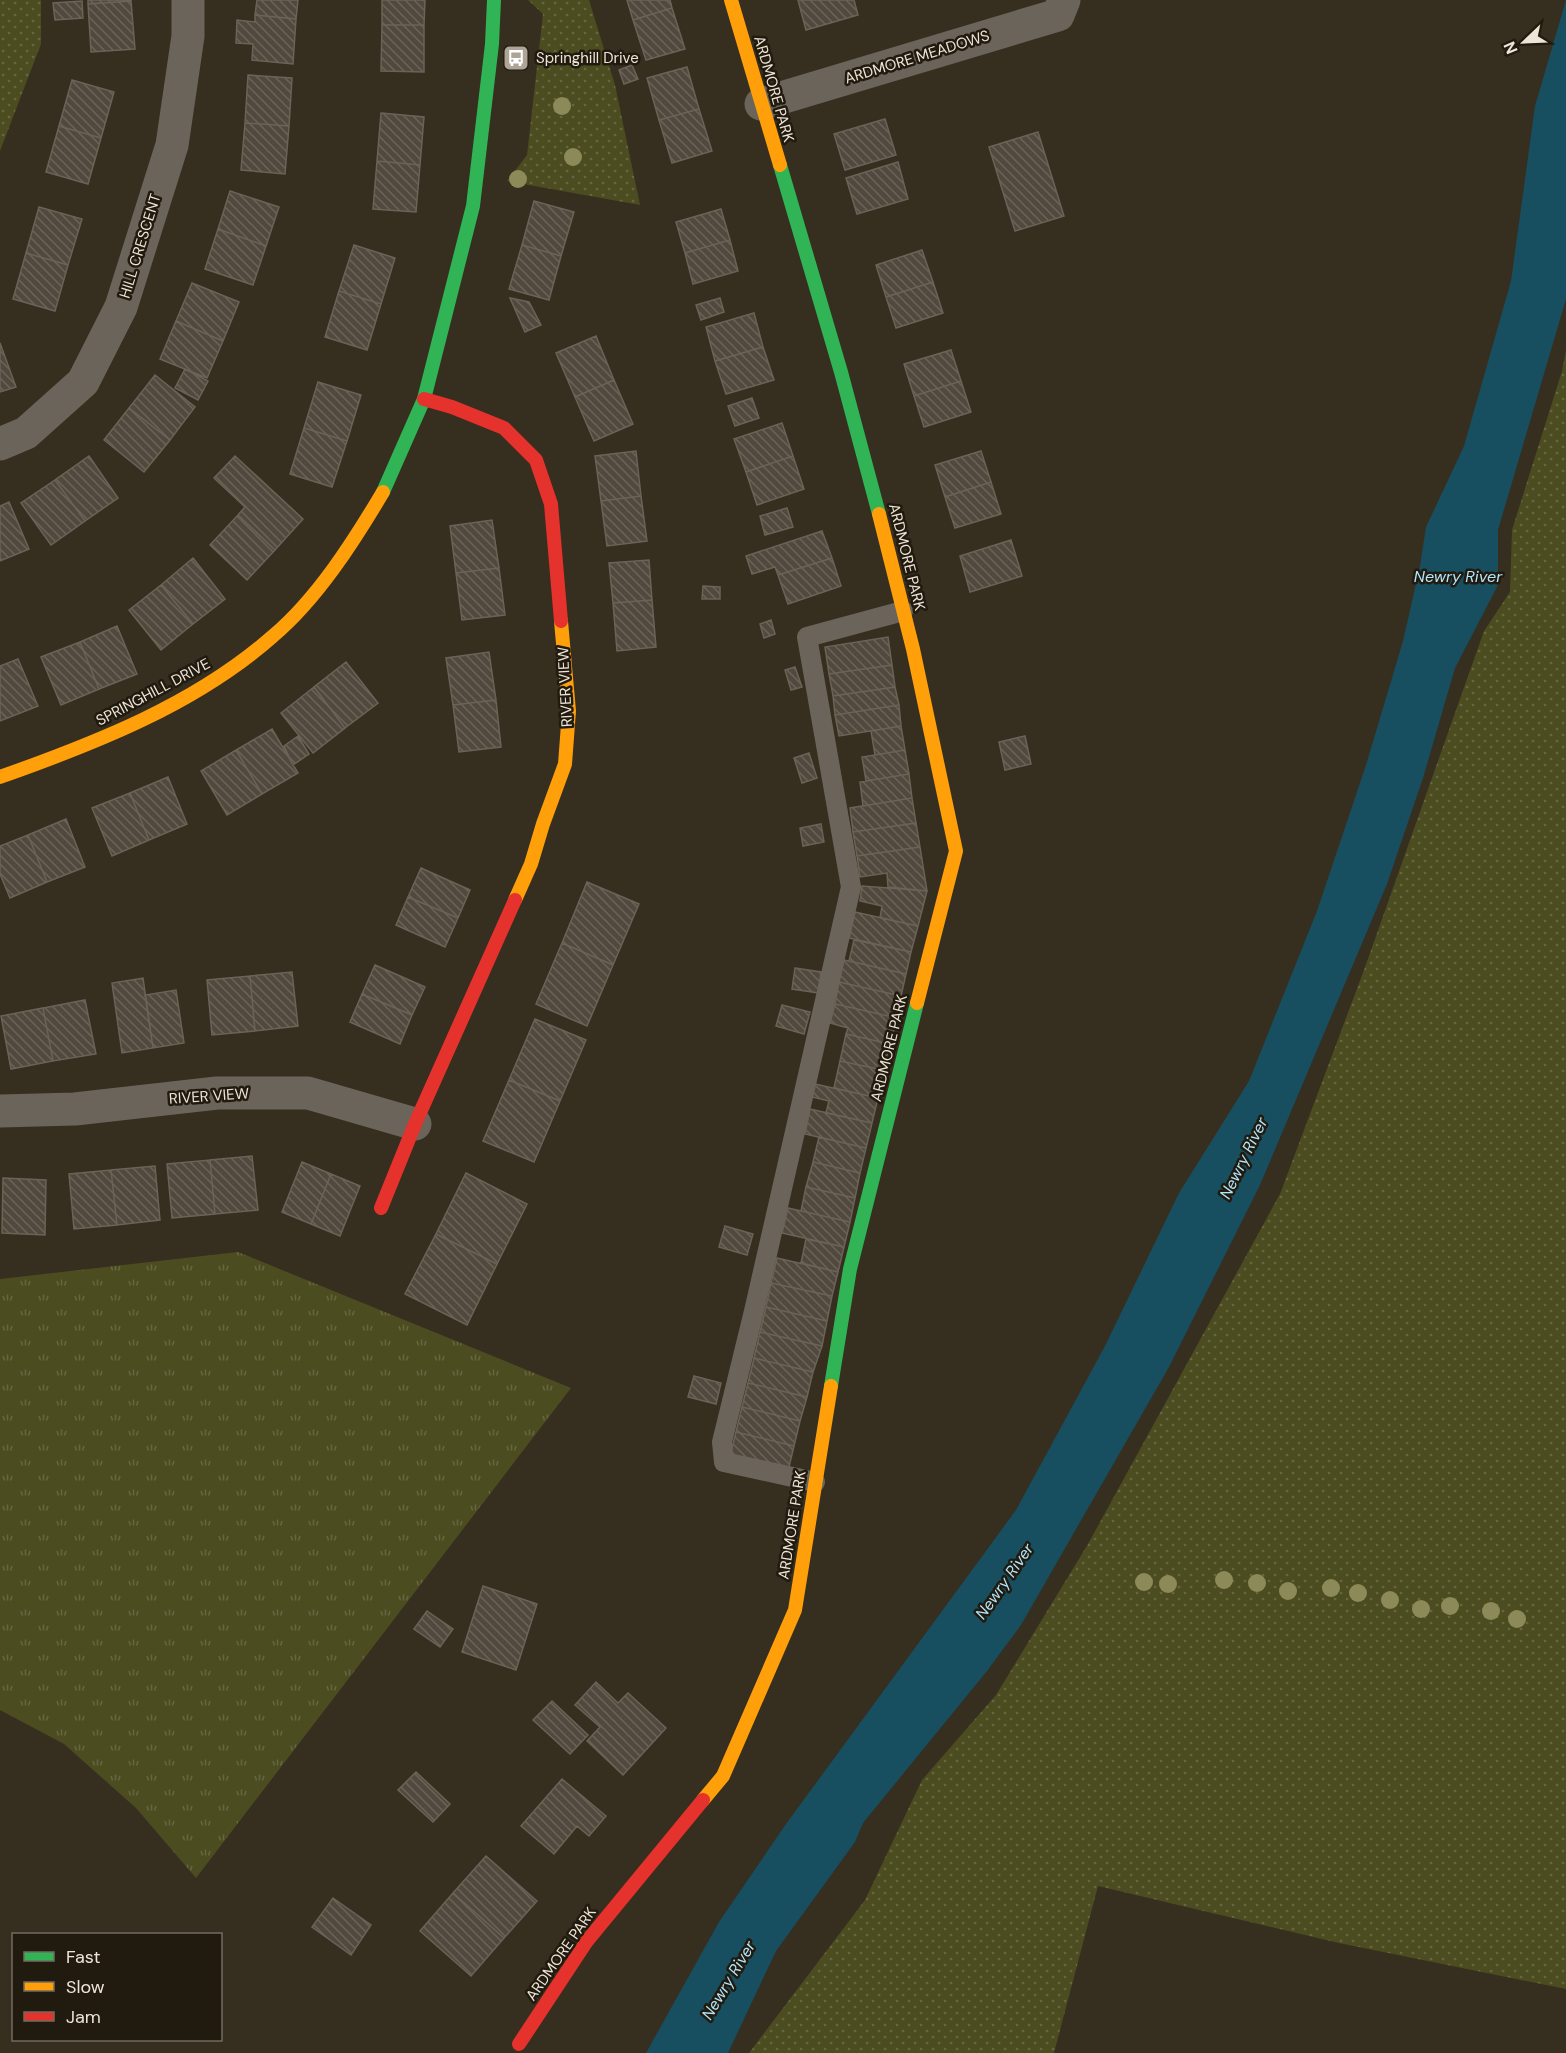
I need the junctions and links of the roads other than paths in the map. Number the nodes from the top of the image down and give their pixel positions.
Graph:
1 (188, 0) edge
2 (494, 0) edge
3 (731, 0) edge
4 (1064, 0) edge
5 (761, 104) junction
6 (424, 399) junction
7 (0, 444) edge
8 (903, 611) junction
9 (0, 777) edge
10 (0, 1111) edge
11 (415, 1124) junction
12 (381, 1208) dead end
13 (815, 1482) junction
14 (523, 2049) edge

1 - 7 street, HILL CRESCENT
2 - 6 street, SPRINGHILL DRIVE
3 - 5 street, ARDMORE PARK
4 - 5 street, ARDMORE MEADOWS
5 - 8 street, ARDMORE PARK
6 - 9 street, SPRINGHILL DRIVE
6 - 11 street, RIVER VIEW
8 - 13 street, ARDMORE PARK
8 - 13 lane
10 - 11 street, RIVER VIEW
11 - 12 street, RIVER VIEW
13 - 14 street, ARDMORE PARK

